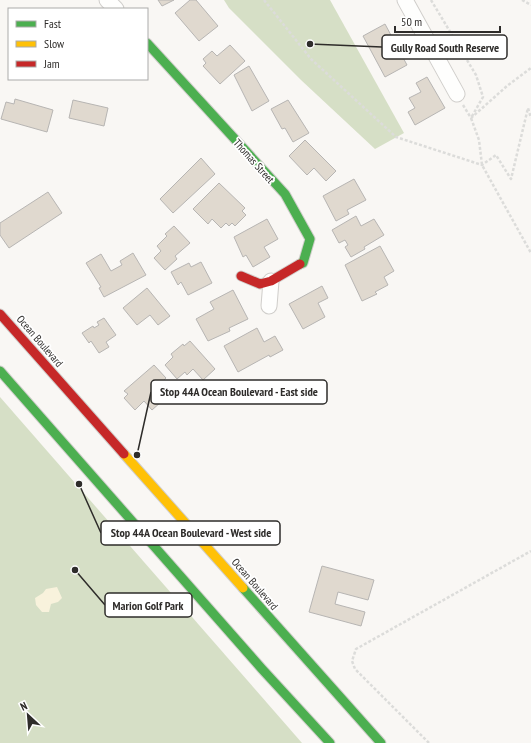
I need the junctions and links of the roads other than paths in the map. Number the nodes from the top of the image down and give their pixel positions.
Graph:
1 (107, 0) edge
2 (405, 0) edge
3 (115, 8) edge
4 (148, 44) edge
5 (457, 94) dead end
6 (241, 276) dead end
7 (271, 281) junction
8 (269, 306) dead end
9 (0, 314) edge
10 (0, 371) edge
11 (330, 743) edge
12 (381, 743) edge

1 - 3 street
2 - 5 street
4 - 7 main road, Thomas Street
6 - 7 main road
7 - 8 street
9 - 12 main road, Ocean Boulevard
10 - 11 main road

